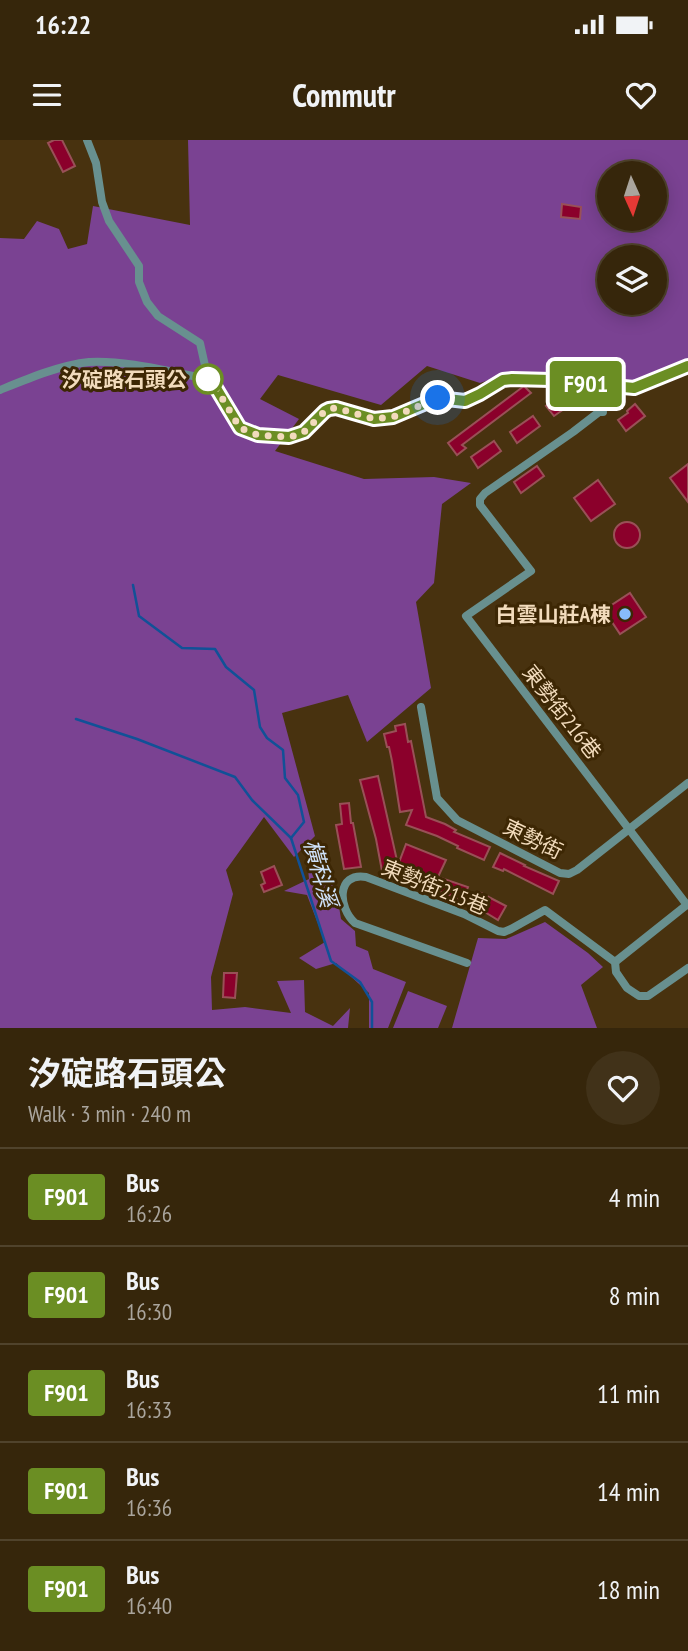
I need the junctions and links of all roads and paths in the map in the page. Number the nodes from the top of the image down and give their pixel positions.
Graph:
1 (87, 140) edge
2 (688, 366) edge
3 (208, 379) junction
4 (0, 390) edge
5 (603, 412) dead end
6 (421, 707) dead end
7 (688, 783) edge
8 (630, 829) junction
9 (687, 904) edge
10 (615, 961) junction
11 (467, 962) dead end
12 (688, 968) edge

1 - 3 street
2 - 3 street
3 - 4 street
5 - 8 street, 東勢街216巷
6 - 8 street, 東勢街
7 - 8 street, 東勢街
8 - 9 street
9 - 10 street
10 - 11 street, 東勢街215巷
10 - 12 street

